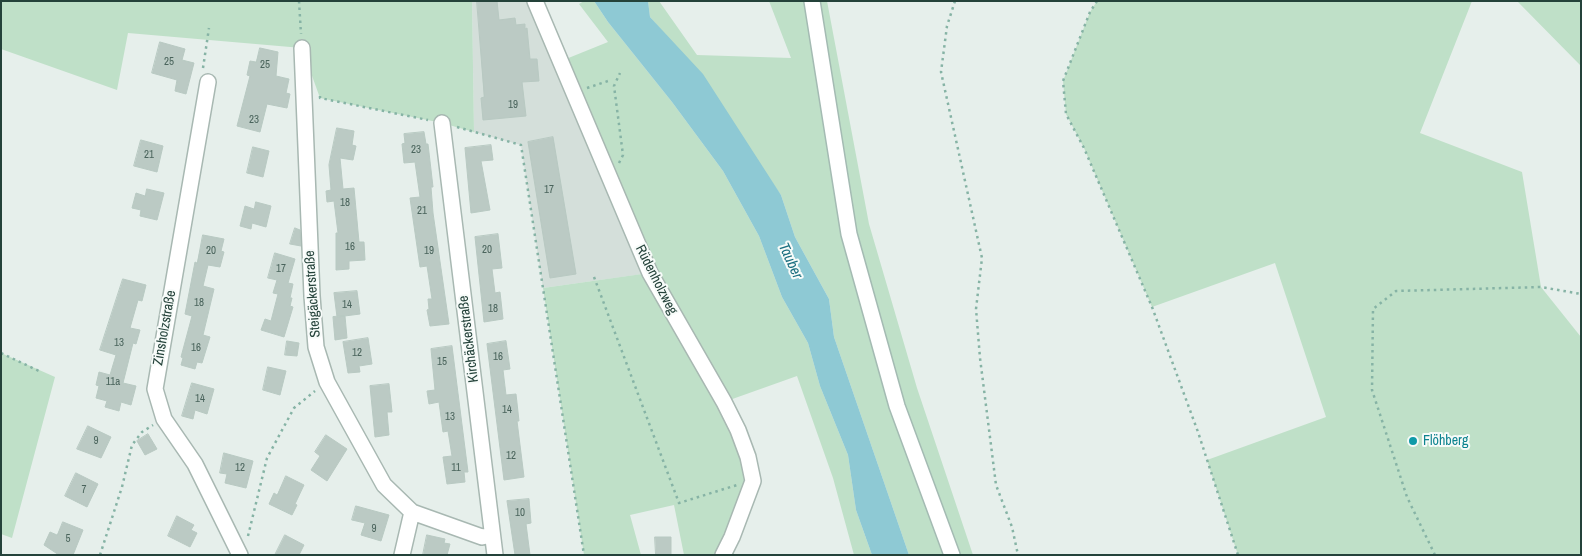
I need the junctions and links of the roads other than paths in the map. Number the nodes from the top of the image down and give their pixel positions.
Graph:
1 (535, 1) edge
2 (812, 1) edge
3 (302, 48) road end
4 (208, 82) road end
5 (442, 123) road end
6 (412, 512) junction
7 (492, 535) junction
8 (239, 552) edge
9 (402, 555) edge
10 (495, 555) edge
11 (723, 555) edge
12 (952, 555) edge

1 - 11 street, Rüdenholzweg
2 - 12 street
3 - 6 street, Steigäckerstraße
4 - 8 street, Zinsholzstraße
5 - 7 street, Kirchäckerstraße
6 - 7 street, Steigäckerstraße
6 - 9 street
7 - 10 street, Kirchäckerstraße

